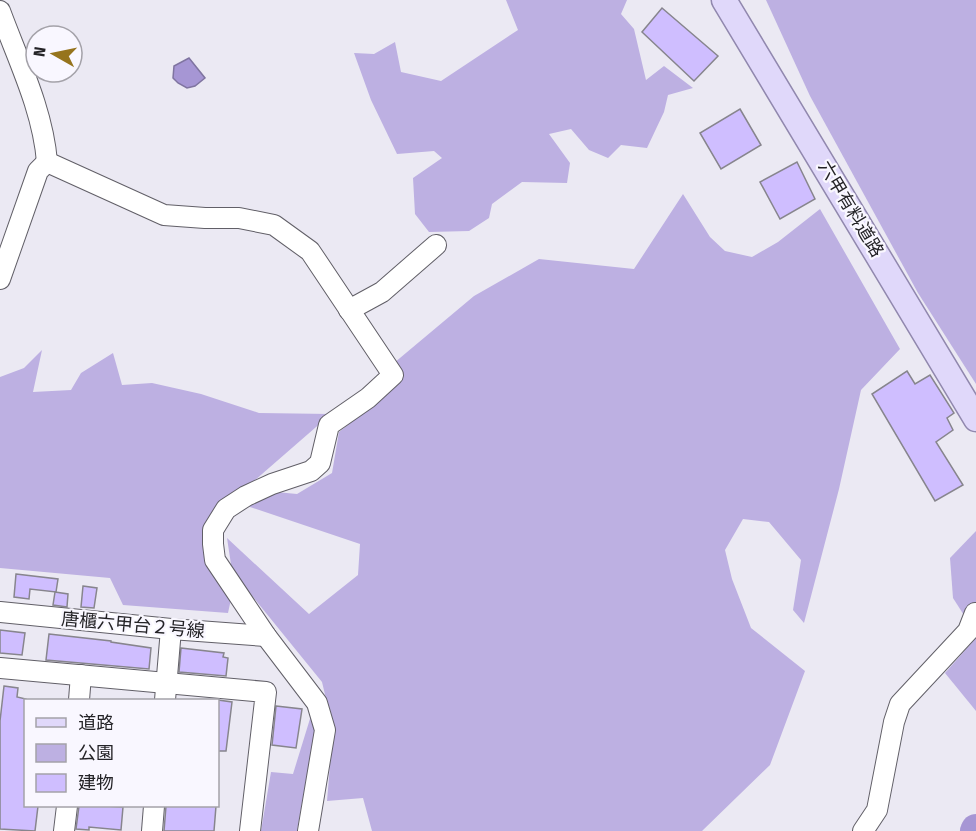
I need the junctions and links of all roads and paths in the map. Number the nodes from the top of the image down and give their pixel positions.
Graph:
1 (724, 0) edge
2 (0, 11) edge
3 (9, 60) edge
4 (47, 162) junction
5 (436, 245) dead end
6 (0, 279) edge
7 (349, 310) junction
8 (976, 419) edge
9 (0, 612) edge
10 (975, 614) edge
11 (171, 629) junction
12 (266, 636) junction
13 (0, 668) edge
14 (81, 675) junction
15 (166, 692) edge
16 (78, 699) edge
17 (67, 807) edge
18 (154, 807) edge
19 (64, 831) edge
20 (152, 831) edge
21 (250, 831) edge
22 (308, 831) edge
23 (863, 831) edge

1 - 8 main road, 六甲有料道路
2 - 3 street
3 - 4 street
4 - 6 street
4 - 7 street
5 - 7 street
7 - 12 street
9 - 11 street, 唐櫃六甲台２号線
10 - 23 street
11 - 12 street, 唐櫃六甲台２号線
11 - 15 street
12 - 22 street
13 - 14 street
14 - 15 street
14 - 16 street
15 - 21 street
17 - 19 street
18 - 20 street

